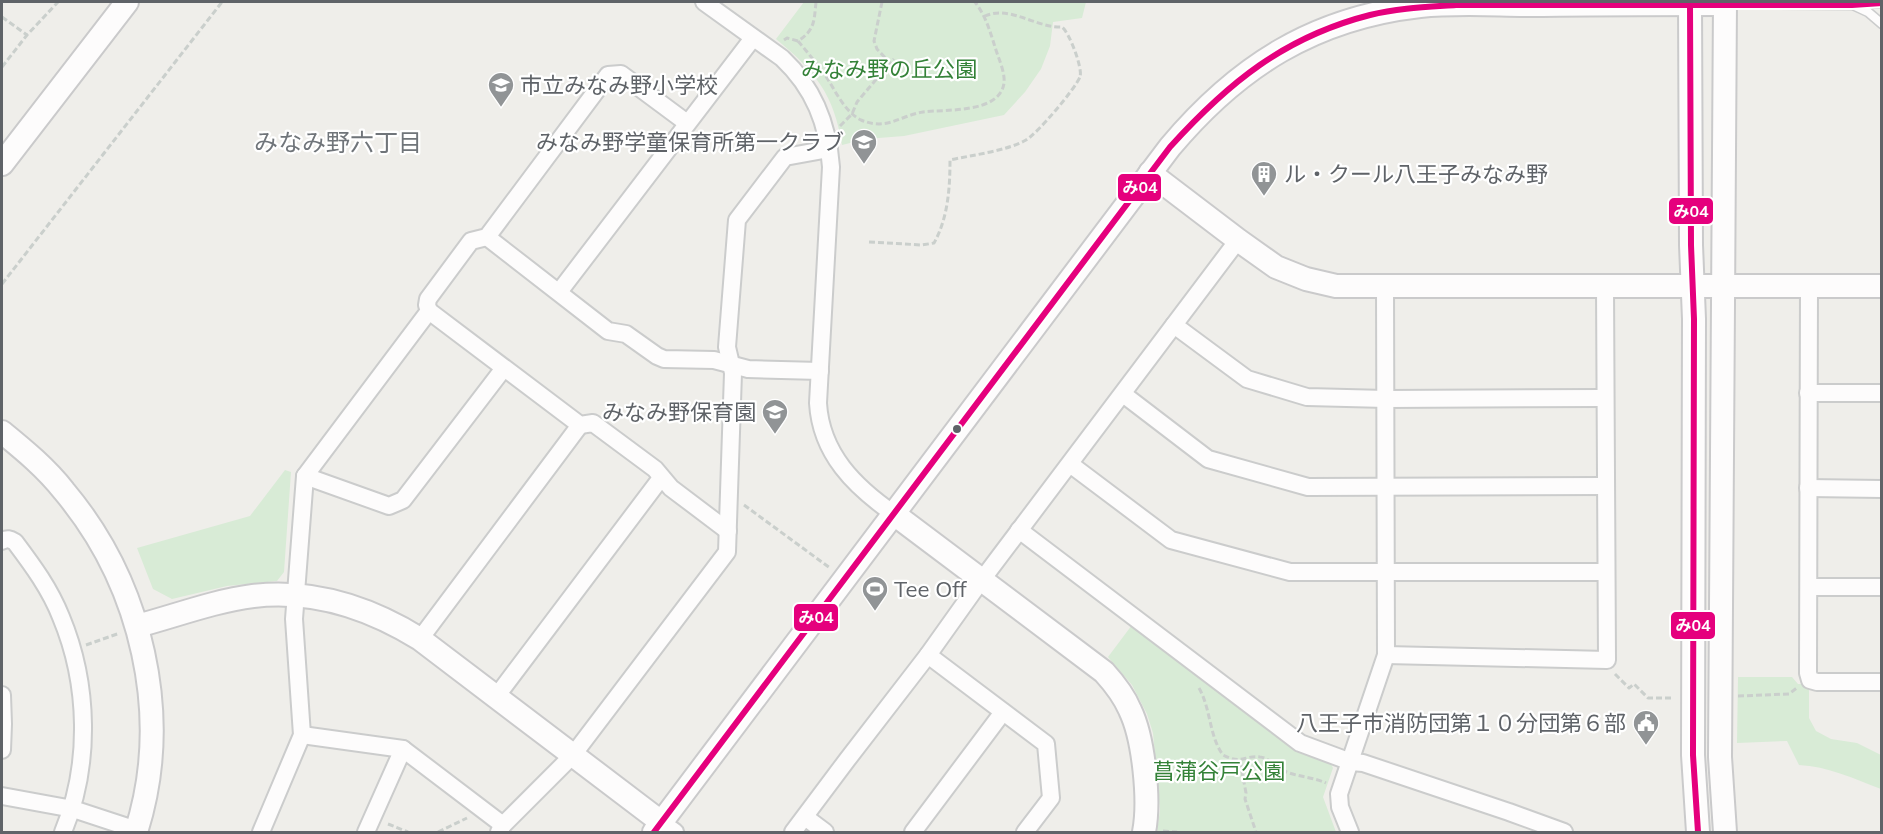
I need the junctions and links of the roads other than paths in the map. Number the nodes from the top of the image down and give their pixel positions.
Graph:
1 (127, 2) edge
2 (704, 2) edge
3 (1690, 3) edge
4 (1725, 3) edge
5 (1881, 3) edge
6 (1852, 5) junction
7 (1881, 24) edge
8 (753, 38) junction
9 (687, 123) junction
10 (829, 149) junction
11 (2, 164) edge
12 (1150, 173) junction
13 (487, 237) junction
14 (1238, 240) junction
15 (1385, 286) junction
16 (1809, 286) junction
17 (1881, 286) edge
18 (1605, 287) junction
19 (1692, 287) junction
20 (1722, 287) junction
21 (559, 292) junction
22 (429, 311) junction
23 (1174, 325) junction
24 (731, 365) junction
25 (504, 368) junction
26 (820, 371) junction
27 (1808, 393) junction
28 (1881, 393) edge
29 (1123, 394) junction
30 (1605, 398) junction
31 (1386, 399) junction
32 (580, 425) junction
33 (2, 432) edge
34 (1070, 464) junction
35 (305, 476) junction
36 (662, 478) junction
37 (1606, 486) junction
38 (1385, 487) junction
39 (1808, 488) junction
40 (1881, 489) edge
41 (894, 514) junction
42 (728, 531) junction
43 (1019, 531) junction
44 (2, 541) edge
45 (1606, 572) junction
46 (1385, 573) junction
47 (981, 580) junction
48 (1881, 586) edge
49 (1809, 587) junction
50 (296, 596) junction
51 (129, 630) junction
52 (420, 639) junction
53 (928, 655) junction
54 (1386, 655) junction
55 (1881, 682) edge
56 (2, 694) edge
57 (496, 697) junction
58 (1003, 712) junction
59 (302, 735) junction
60 (403, 749) junction
61 (2, 750) edge
62 (573, 755) junction
63 (1351, 762) junction
64 (2, 796) edge
65 (73, 809) junction
66 (805, 817) junction
67 (369, 825) edge
68 (501, 829) edge
69 (663, 829) edge
70 (136, 831) edge
71 (1150, 831) edge
72 (63, 832) edge
73 (261, 832) edge
74 (793, 832) edge
75 (825, 832) edge
76 (913, 832) edge
77 (1025, 832) edge
78 (1350, 832) edge
79 (1564, 832) edge
80 (1698, 832) edge
81 (1725, 832) edge

1 - 11 street
2 - 8 street
3 - 4 street
3 - 12 street
3 - 19 street
4 - 6 lane
4 - 20 street
5 - 6 lane
6 - 7 lane
8 - 9 street
8 - 10 street
9 - 13 street
9 - 21 street
10 - 24 street
10 - 26 street
12 - 14 street
12 - 41 street
13 - 21 street
13 - 22 street
14 - 15 street
14 - 23 street
15 - 18 street
15 - 31 street
16 - 17 street
16 - 20 street
16 - 27 street
18 - 19 street
18 - 30 street
19 - 20 street
19 - 80 street
20 - 81 street
21 - 24 street
22 - 25 street
22 - 35 street
23 - 29 street
23 - 31 street
24 - 26 street
24 - 42 street
25 - 32 street
25 - 35 street
26 - 41 street
27 - 28 street
27 - 39 street
29 - 34 street
29 - 38 street
30 - 31 street
30 - 37 street
31 - 38 street
32 - 36 street
32 - 52 street
33 - 51 street
34 - 43 street
34 - 46 street
35 - 50 street
36 - 42 street
36 - 57 street
37 - 38 street
37 - 45 street
38 - 46 street
39 - 40 street
39 - 49 street
41 - 47 street
41 - 69 street
42 - 62 street
43 - 47 street
43 - 63 street
44 - 65 street
45 - 46 street
45 - 54 street
46 - 54 street
47 - 53 street
47 - 71 street
48 - 49 street
49 - 55 street
50 - 51 street
50 - 52 street
50 - 59 street
51 - 70 street
52 - 57 street
53 - 58 street
53 - 66 street
54 - 63 street
56 - 61 street
57 - 62 street
58 - 76 street
58 - 77 street
59 - 60 street
59 - 73 street
60 - 67 street
60 - 68 street
62 - 68 street
62 - 69 street
63 - 78 street
63 - 79 street
64 - 65 street
65 - 70 street
65 - 72 street
66 - 74 street
66 - 75 street

